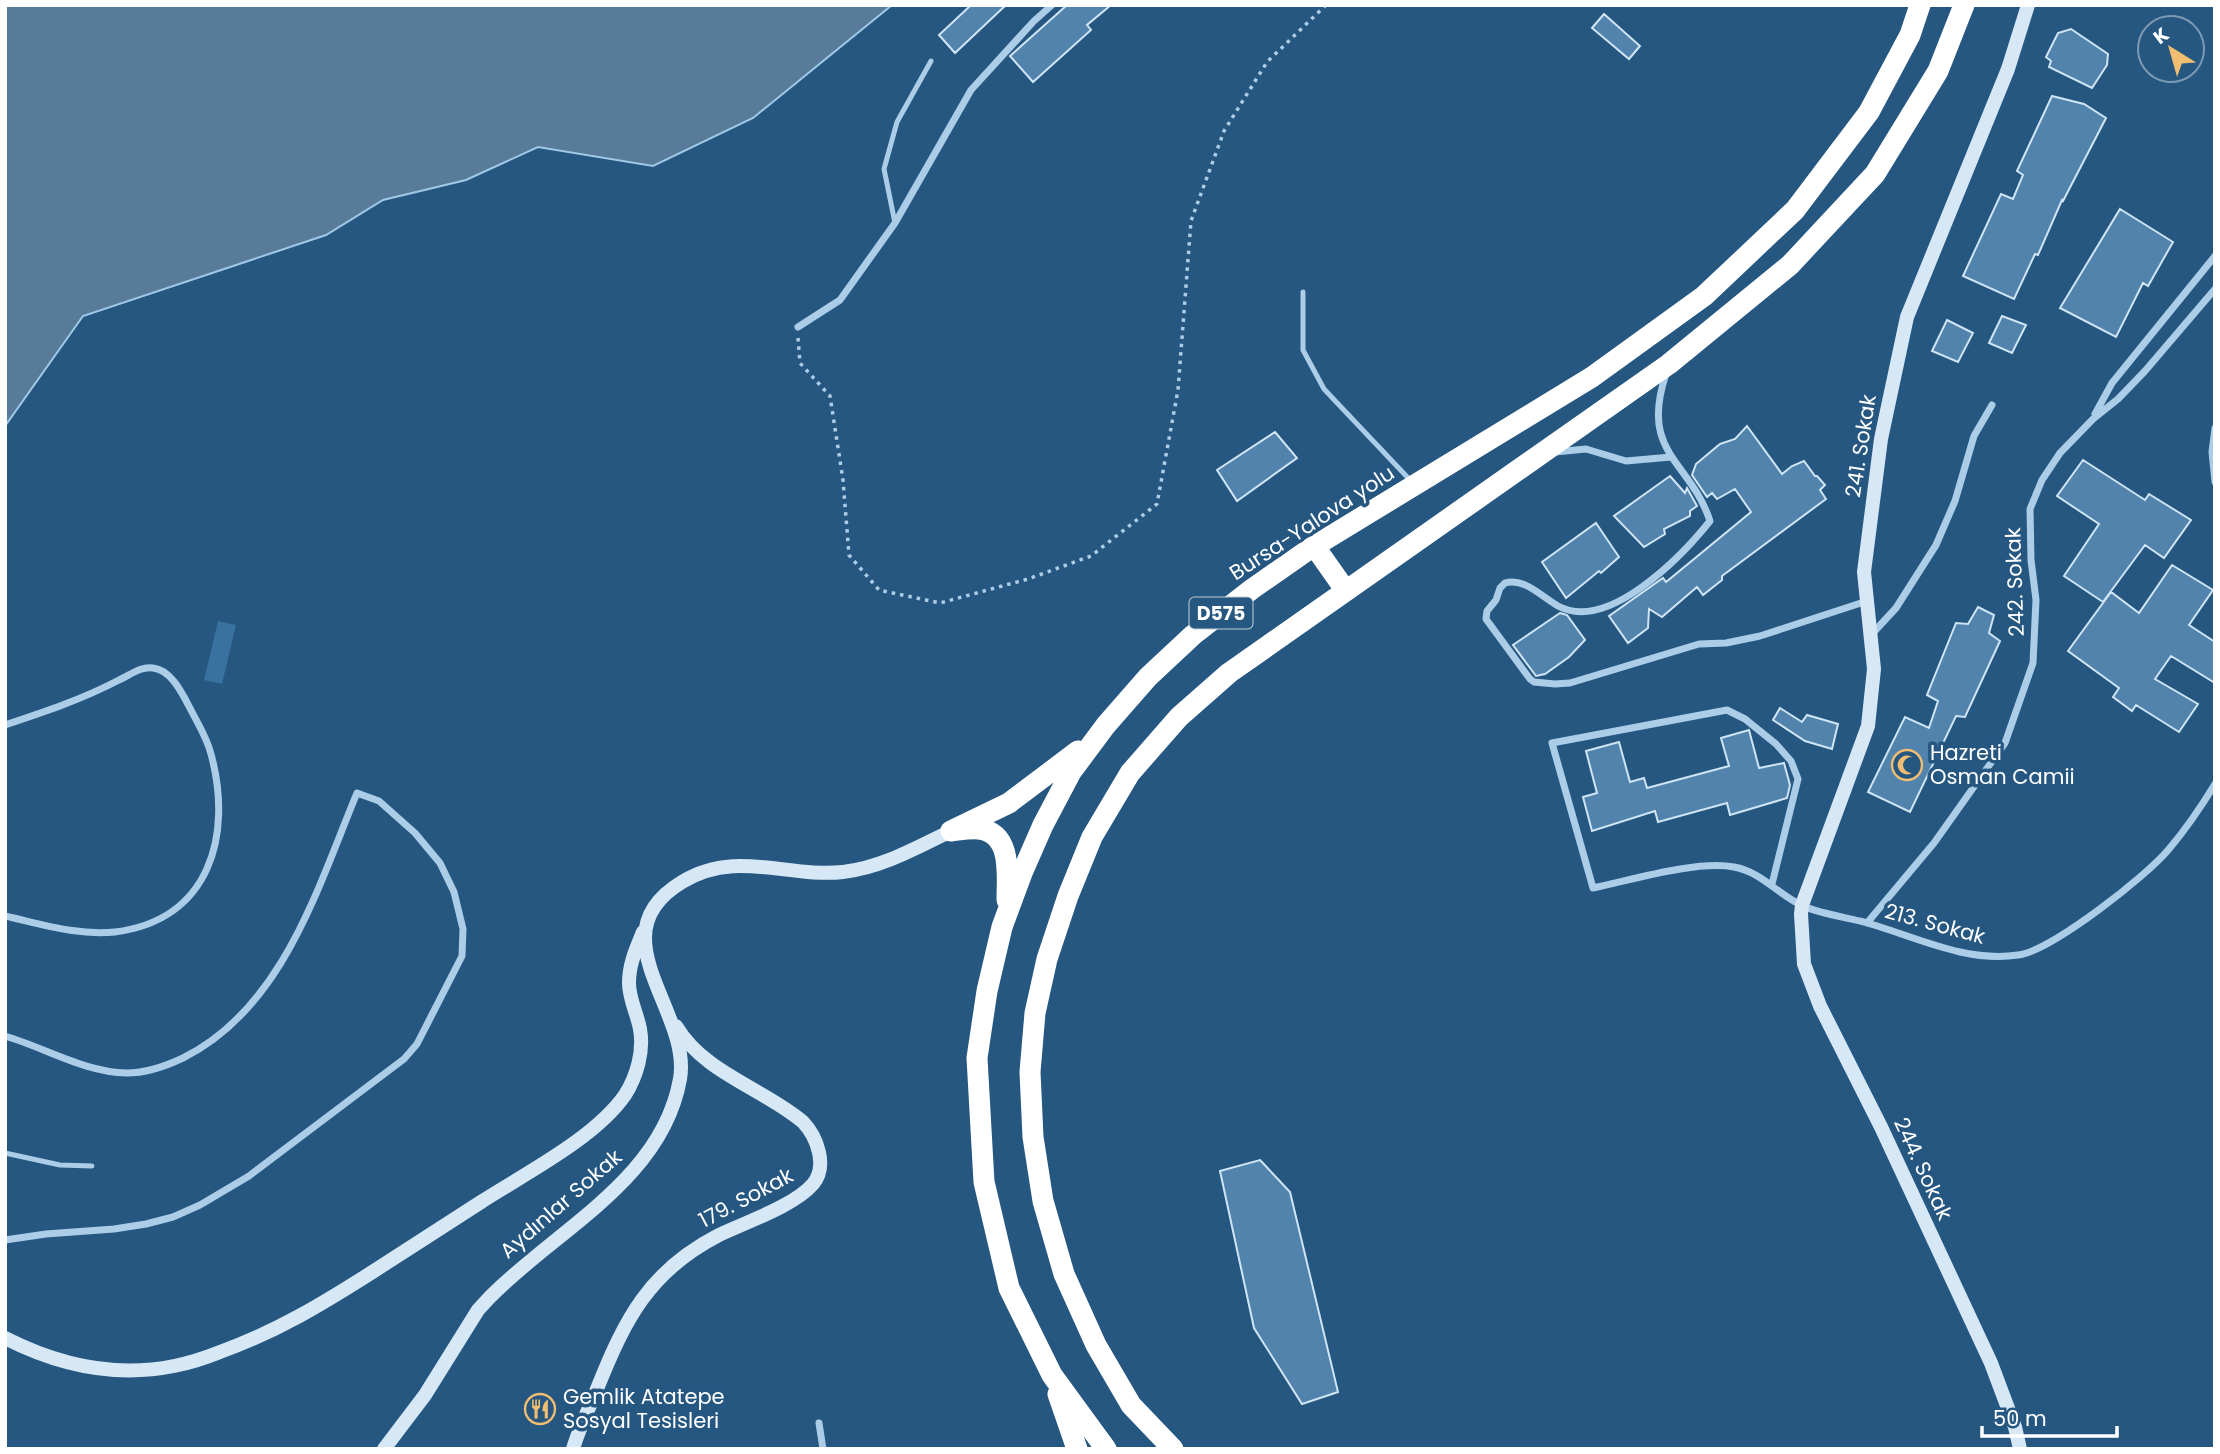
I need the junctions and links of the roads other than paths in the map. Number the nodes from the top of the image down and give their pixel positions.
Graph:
1 (1052, 5) edge
2 (1920, 5) edge
3 (1964, 5) edge
4 (2028, 5) edge
5 (931, 61) dead end
6 (895, 223) junction
7 (2215, 256) edge
8 (2215, 289) edge
9 (1303, 292) dead end
10 (797, 327) road end
11 (1669, 364) junction
12 (1992, 405) dead end
13 (2093, 419) junction
14 (2215, 428) edge
15 (1540, 454) junction
16 (1671, 457) junction
17 (2215, 482) edge
18 (1415, 485) junction
19 (1315, 547) junction
20 (1346, 591) junction
21 (1867, 601) junction
22 (1871, 635) junction
23 (5, 725) edge
24 (1097, 737) junction
25 (2215, 784) edge
26 (951, 831) junction
27 (1772, 884) junction
28 (1802, 905) junction
29 (1008, 912) junction
30 (5, 916) edge
31 (648, 922) junction
32 (1867, 923) junction
33 (670, 1016) junction
34 (5, 1036) edge
35 (5, 1153) edge
36 (92, 1166) dead end
37 (5, 1240) edge
38 (5, 1338) edge
39 (1052, 1375) junction
40 (819, 1423) dead end
41 (384, 1449) edge
42 (573, 1449) edge
43 (823, 1449) edge
44 (1077, 1449) edge
45 (1107, 1449) edge
46 (1173, 1449) edge
47 (2020, 1449) edge

1 - 6 street
2 - 18 highway, Bursa-Yalova yolu / D575
3 - 11 highway, D575
4 - 21 street, 241. Sokak
5 - 6 lane
6 - 10 street
7 - 13 street, 242. Sokak
8 - 13 street, 242. Sokak
9 - 18 lane
11 - 15 highway, D575
11 - 16 street
12 - 22 street
13 - 32 street, 242. Sokak
14 - 17 street
15 - 16 street
15 - 20 highway, D575
16 - 21 street
18 - 19 highway, Bursa-Yalova yolu / D575
19 - 20 highway
19 - 24 highway, Bursa-Yalova yolu / D575
20 - 46 highway, D575
21 - 22 street, 241. Sokak
22 - 28 street, 241. Sokak
23 - 30 street
24 - 26 highway
24 - 29 highway, Bursa-Yalova yolu / D575
25 - 32 street, 213. Sokak
26 - 29 highway
26 - 31 street
27 - 27 street, 213. Sokak
27 - 28 street, 213. Sokak
28 - 32 street, 213. Sokak
28 - 47 street, 244. Sokak
29 - 39 highway, Bursa-Yalova yolu / D575
31 - 33 street, Aydınlar Sokak
31 - 38 street
33 - 41 street, Aydınlar Sokak
33 - 42 street, 179. Sokak
34 - 37 street
35 - 36 lane
39 - 44 highway
39 - 45 highway, Bursa-Yalova yolu / D575
40 - 43 street

